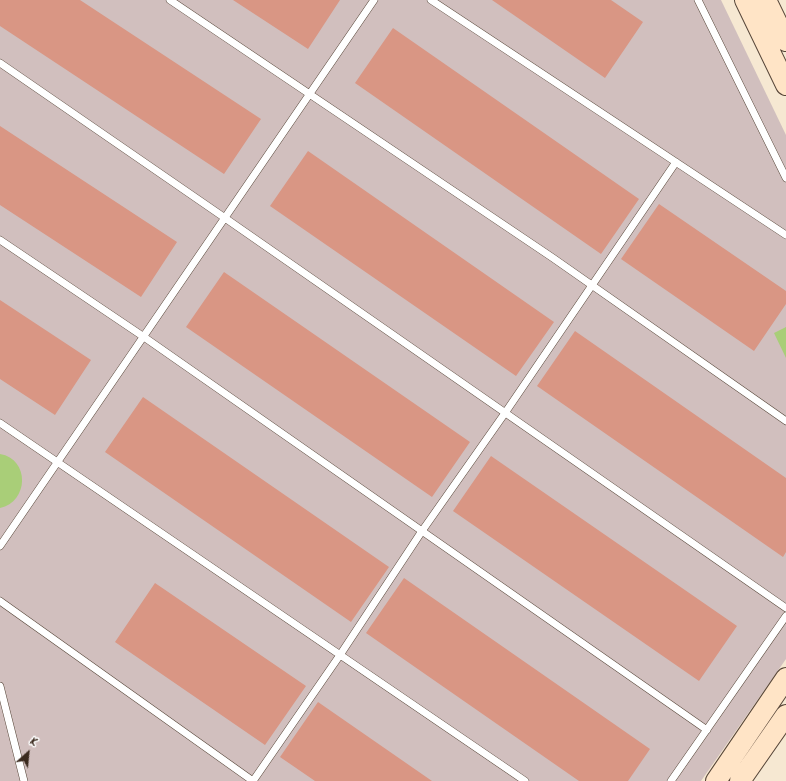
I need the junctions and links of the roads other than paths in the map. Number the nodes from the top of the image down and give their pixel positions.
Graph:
1 (170, 0) edge
2 (374, 0) edge
3 (431, 0) edge
4 (693, 0) edge
5 (745, 0) edge
6 (766, 0) edge
7 (699, 3) edge
8 (786, 41) edge
9 (0, 63) edge
10 (786, 86) edge
11 (310, 94) junction
12 (676, 162) junction
13 (786, 178) edge
14 (225, 218) junction
15 (786, 235) edge
16 (0, 240) edge
17 (592, 285) junction
18 (144, 337) junction
19 (505, 413) junction
20 (786, 421) edge
21 (0, 423) edge
22 (58, 462) junction
23 (422, 531) junction
24 (0, 546) edge
25 (0, 601) edge
26 (786, 608) edge
27 (786, 616) edge
28 (340, 655) junction
29 (786, 678) edge
30 (0, 686) edge
31 (786, 715) edge
32 (708, 730) junction
33 (24, 781) edge
34 (253, 781) edge
35 (524, 781) edge
36 (671, 781) edge
37 (716, 781) edge
38 (740, 781) edge

1 - 11 lane
2 - 11 lane
3 - 12 lane
4 - 7 lane
5 - 10 street
6 - 8 street
7 - 13 lane
9 - 14 lane
11 - 14 lane
11 - 17 lane
12 - 15 lane
12 - 17 lane
14 - 18 lane
14 - 19 lane
16 - 18 lane
17 - 19 lane
17 - 20 lane
18 - 22 lane
18 - 23 lane
19 - 23 lane
19 - 26 lane
21 - 22 lane
22 - 24 lane
22 - 28 lane
23 - 28 lane
23 - 32 lane
25 - 34 lane
27 - 32 lane
28 - 34 lane
28 - 35 lane
29 - 37 street
30 - 33 lane
31 - 38 street
32 - 36 lane

